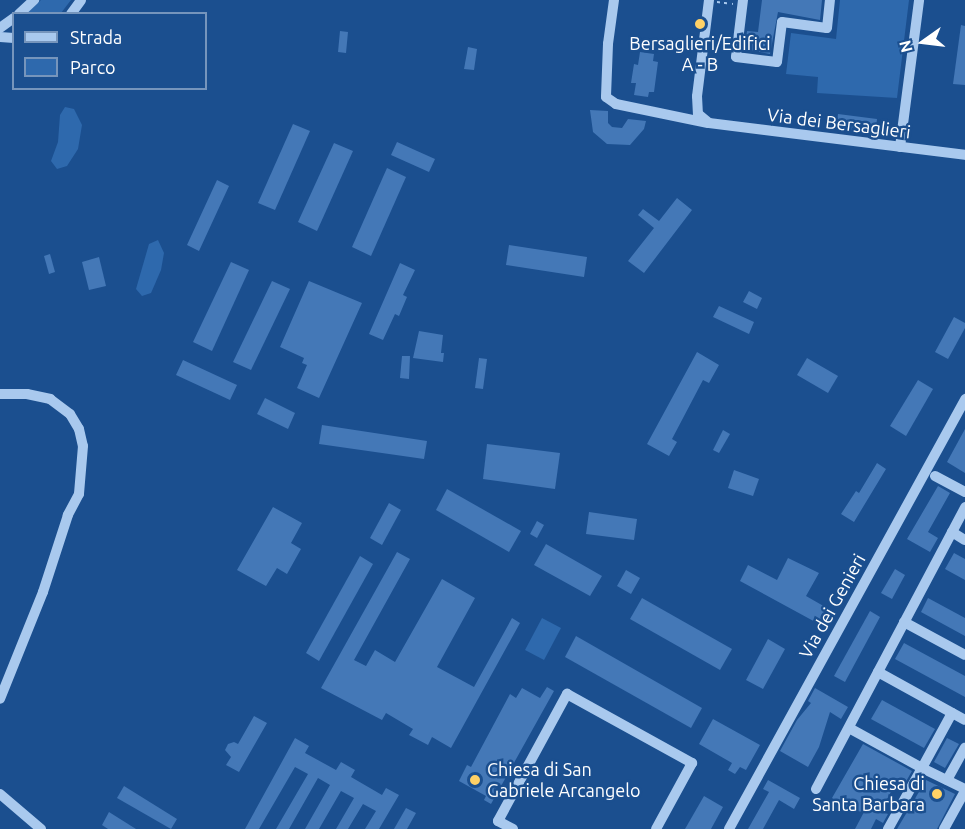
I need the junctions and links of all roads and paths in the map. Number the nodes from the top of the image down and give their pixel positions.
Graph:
1 (34, 0) edge
2 (81, 0) edge
3 (614, 0) edge
4 (743, 0) edge
5 (830, 0) edge
6 (920, 0) edge
7 (711, 1) edge
8 (730, 4) dead end
9 (21, 12) edge
10 (72, 12) edge
11 (709, 123) junction
12 (900, 147) junction
13 (965, 155) edge
14 (0, 394) edge
15 (965, 399) edge
16 (935, 476) dead end
17 (965, 492) edge
18 (965, 507) edge
19 (952, 532) junction
20 (965, 540) edge
21 (904, 622) junction
22 (965, 655) edge
23 (878, 672) junction
24 (0, 699) edge
25 (952, 713) junction
26 (965, 720) edge
27 (849, 728) junction
28 (965, 748) edge
29 (922, 768) junction
30 (947, 780) junction
31 (816, 789) dead end
32 (965, 790) edge
33 (0, 794) edge
34 (41, 829) edge
35 (513, 829) edge
36 (656, 829) edge
37 (729, 829) edge
38 (888, 829) edge
39 (944, 829) edge

1 - 9 street
2 - 10 street
3 - 11 street, Via dei Bersaglieri
4 - 5 street
6 - 12 street
7 - 8 path
7 - 11 street
11 - 12 street, Via dei Bersaglieri
12 - 13 street, Via dei Bersaglieri
14 - 24 street
15 - 37 street, Via dei Genieri
16 - 17 street
18 - 19 street
19 - 20 street
19 - 21 street
21 - 22 street
21 - 23 street
23 - 25 street
23 - 27 street
25 - 26 street
25 - 29 street
27 - 29 street
27 - 31 street
28 - 30 street
29 - 30 street
29 - 38 street
30 - 32 street
32 - 39 street
33 - 34 street
35 - 36 street

